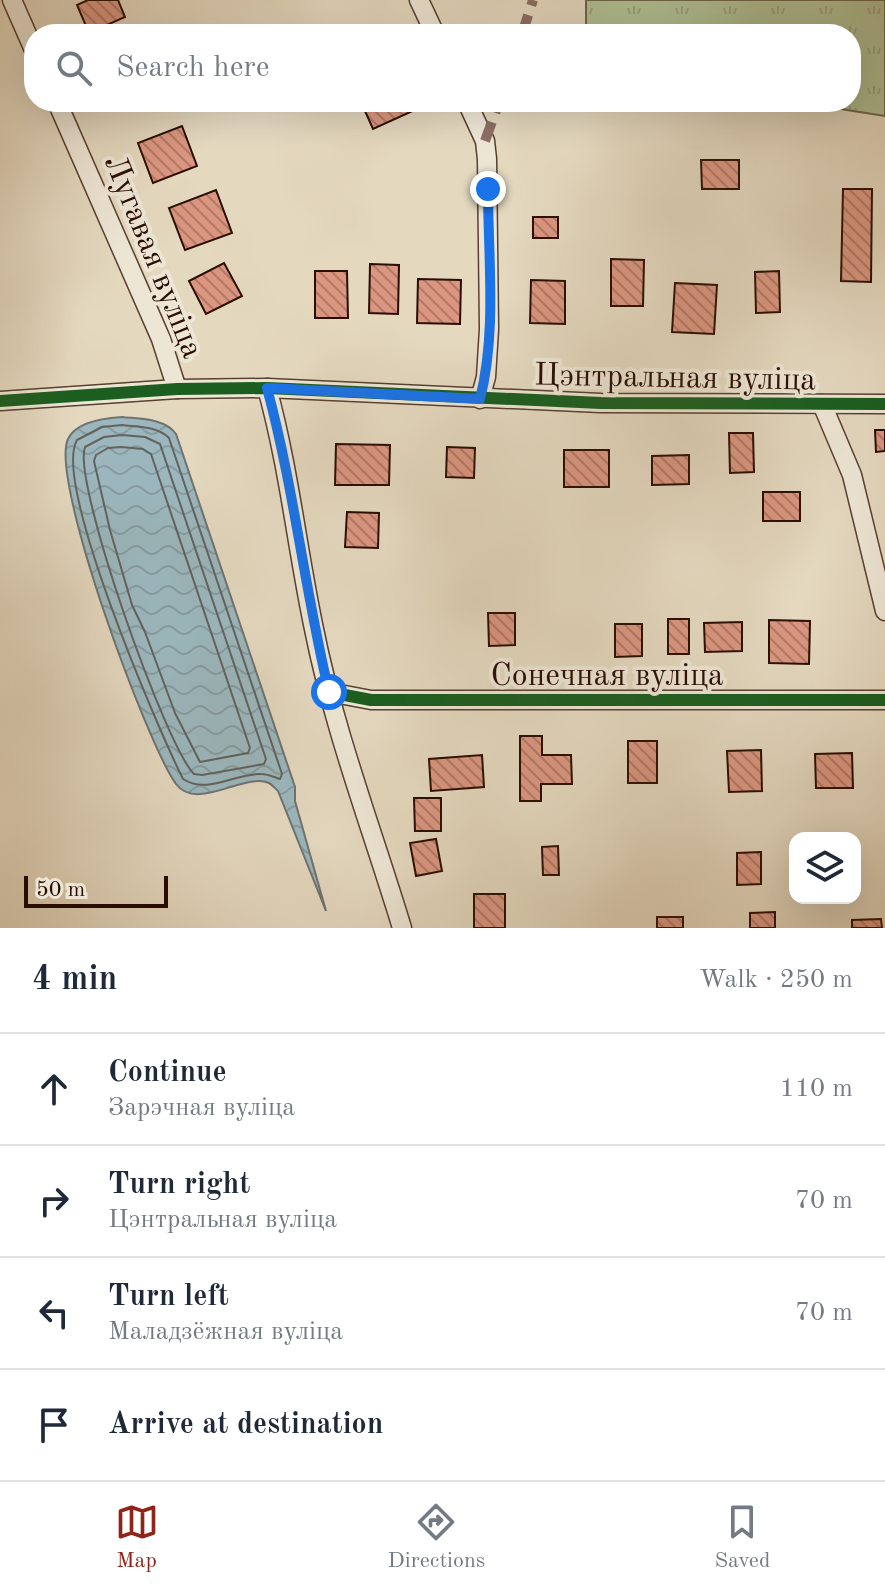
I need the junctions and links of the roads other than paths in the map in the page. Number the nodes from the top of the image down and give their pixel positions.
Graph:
1 (12, 0) edge
2 (419, 0) edge
3 (430, 24) edge
4 (24, 27) edge
5 (61, 112) edge
6 (472, 112) edge
7 (267, 388) junction
8 (177, 389) junction
9 (480, 399) junction
10 (0, 401) edge
11 (822, 404) junction
12 (885, 404) edge
13 (885, 611) edge
14 (329, 692) junction
15 (885, 700) edge
16 (402, 928) edge

1 - 4 street
2 - 3 street
5 - 8 street, Лугавая вуліца
6 - 9 street
7 - 8 street, Цэнтральная вуліца
7 - 9 street, Цэнтральная вуліца
7 - 14 street
8 - 10 street, Цэнтральная вуліца
9 - 11 street, Цэнтральная вуліца
11 - 12 street, Цэнтральная вуліца
11 - 13 street
14 - 15 street, Сонечная вуліца
14 - 16 street

